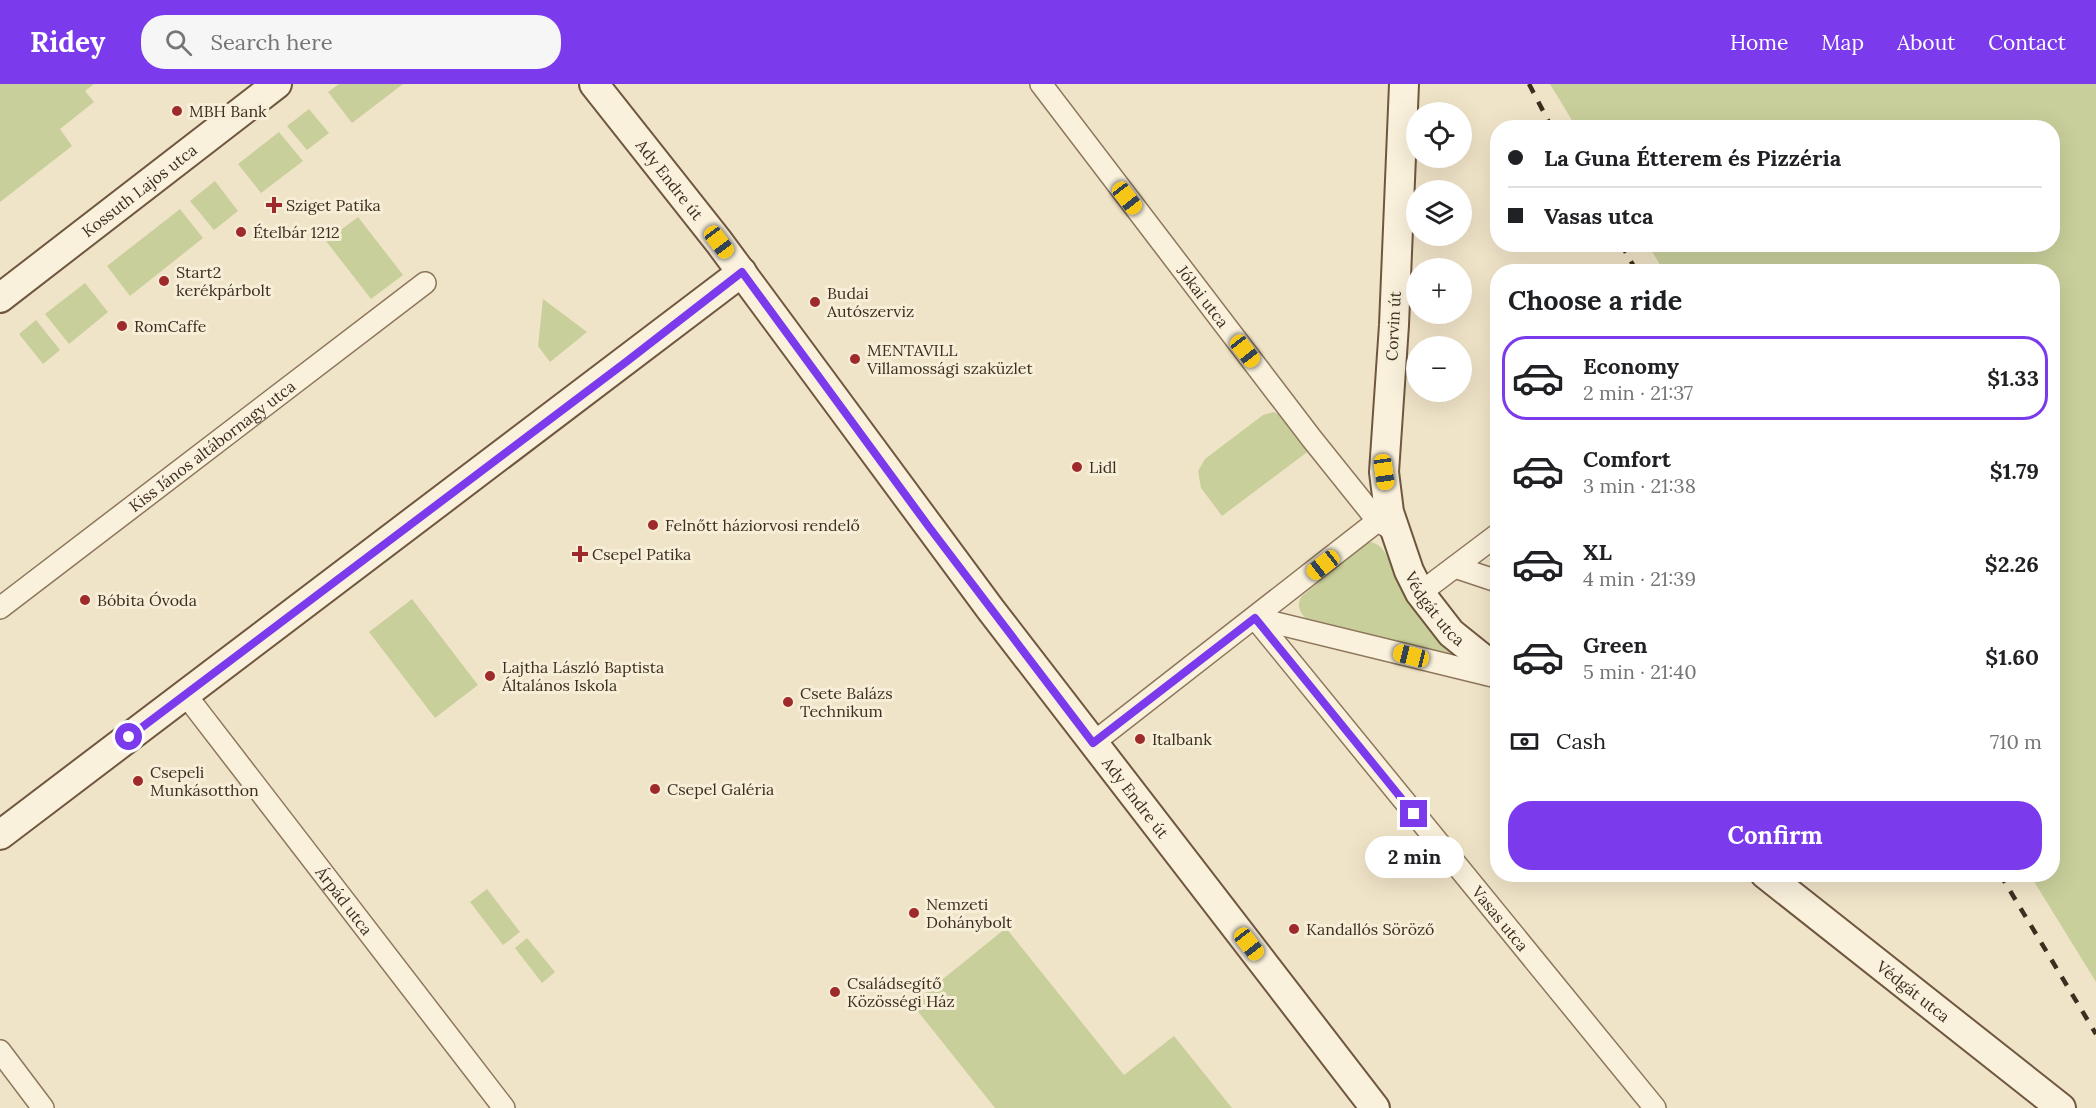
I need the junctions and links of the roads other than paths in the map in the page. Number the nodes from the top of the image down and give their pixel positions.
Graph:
1 (277, 84) edge
2 (594, 84) edge
3 (1041, 84) edge
4 (1404, 84) edge
5 (742, 272) junction
6 (425, 282) dead end
7 (0, 298) edge
8 (1387, 521) junction
9 (1490, 540) edge
10 (1455, 567) junction
11 (1490, 579) edge
12 (1420, 593) junction
13 (0, 608) edge
14 (1255, 618) junction
15 (1490, 664) edge
16 (1490, 675) edge
17 (185, 694) junction
18 (1093, 743) junction
19 (0, 835) edge
20 (1775, 882) edge
21 (0, 1051) edge
22 (43, 1108) edge
23 (504, 1108) edge
24 (1375, 1108) edge
25 (1655, 1108) edge
26 (2061, 1108) edge

1 - 7 street, Kossuth Lajos utca
2 - 5 street, Ady Endre út
3 - 8 street, Jókai utca
4 - 8 street, Corvin út
5 - 17 street
5 - 18 street, Ady Endre út
6 - 13 street, Kiss János altábornagy utca
8 - 12 street, Védgát utca
8 - 14 street
9 - 10 street
10 - 11 street
10 - 12 street
12 - 15 street, Védgát utca
14 - 16 street, Védgát utca
14 - 18 street
14 - 25 street, Vasas utca
17 - 19 street
17 - 23 street, Árpád utca
18 - 24 street, Ady Endre út
20 - 26 street, Védgát utca
21 - 22 street

